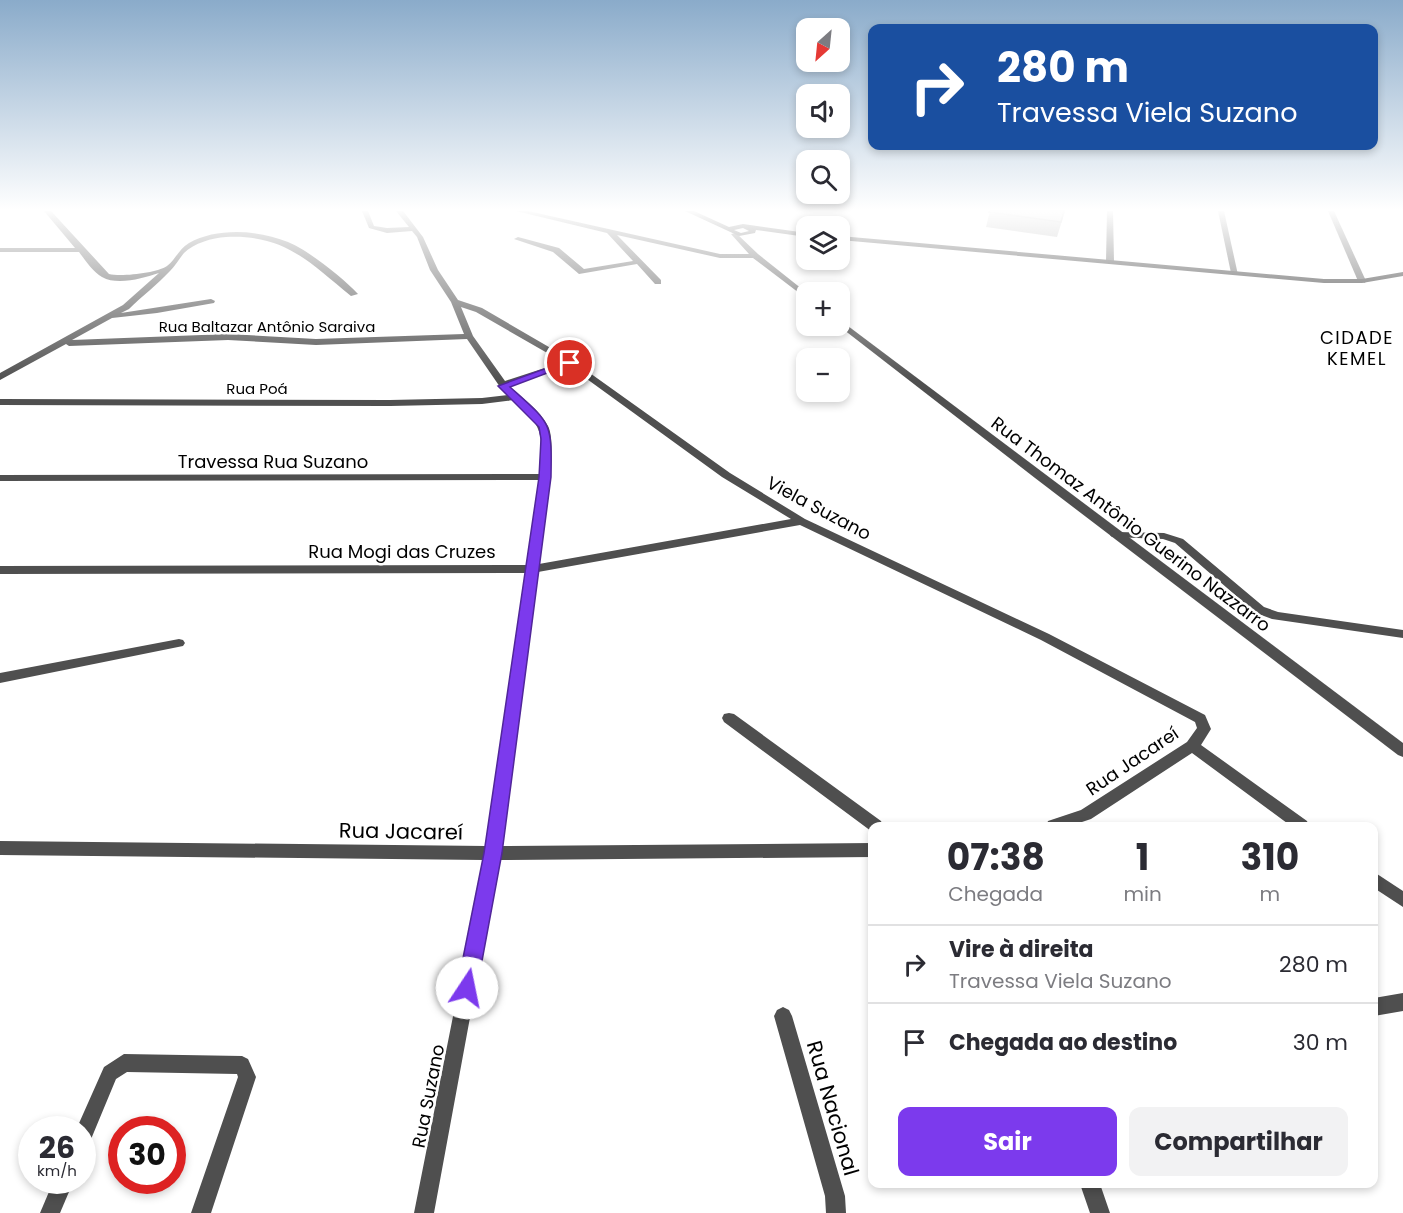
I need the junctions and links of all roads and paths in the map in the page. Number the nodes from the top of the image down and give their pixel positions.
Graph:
1 (95, 268) edge
2 (321, 268) edge
3 (433, 268) edge
4 (577, 268) edge
5 (607, 268) edge
6 (644, 268) edge
7 (770, 268) edge
8 (1174, 268) edge
9 (1234, 268) edge
10 (1356, 268) edge
11 (168, 269) joint
12 (1235, 273) junction
13 (1403, 274) edge
14 (1362, 281) junction
15 (658, 282) dead end
16 (796, 288) edge
17 (354, 294) dead end
18 (211, 301) dead end
19 (454, 302) junction
20 (111, 316) junction
21 (850, 330) edge
22 (469, 336) junction
23 (65, 343) junction
24 (570, 363) junction
25 (0, 377) edge
26 (503, 386) junction
27 (514, 397) junction
28 (0, 402) edge
29 (545, 477) junction
30 (0, 478) edge
31 (801, 521) junction
32 (1116, 535) junction
33 (533, 569) junction
34 (0, 570) edge
35 (1403, 634) edge
36 (179, 643) dead end
37 (0, 678) edge
38 (1188, 711) joint
39 (729, 718) dead end
40 (1192, 746) junction
41 (1403, 751) edge
42 (871, 822) edge
43 (1065, 822) edge
44 (1296, 822) edge
45 (0, 848) edge
46 (868, 850) edge
47 (493, 853) junction
48 (1378, 882) edge
49 (1403, 900) edge
50 (1403, 1002) edge
51 (1378, 1006) edge
52 (783, 1016) dead end
53 (91, 1116) edge
54 (1091, 1188) edge
55 (58, 1194) edge
56 (50, 1213) edge
57 (201, 1213) edge
58 (424, 1213) edge
59 (836, 1213) edge
60 (1100, 1213) edge

1 - 11 street
2 - 17 street
3 - 19 street, Rua Suzano
4 - 5 street
6 - 15 street
7 - 16 street
8 - 12 main road
9 - 12 street
10 - 14 street
11 - 20 street
12 - 14 main road
13 - 14 main road
18 - 20 street
19 - 22 street, Rua Suzano
19 - 24 street, Viela Suzano
20 - 23 street
21 - 32 street, Rua Thomaz Antônio Guerino Nazzarro
22 - 23 street, Rua Baltazar Antônio Saraiva
22 - 26 street, Rua Suzano
23 - 25 street
24 - 26 street
24 - 31 street, Viela Suzano
26 - 27 street, Rua Suzano
27 - 28 street, Rua Poá
27 - 29 street, Rua Suzano
29 - 30 street, Travessa Rua Suzano
29 - 33 street, Rua Suzano
31 - 33 street, Rua Mogi das Cruzes
31 - 38 street, Viela Suzano
32 - 35 street
32 - 41 street, Rua Thomaz Antônio Guerino Nazzarro
33 - 34 street, Rua Mogi das Cruzes
33 - 47 street, Rua Suzano
36 - 37 street
38 - 40 street, Rua Jacareí
39 - 42 street
40 - 43 street, Rua Jacareí
40 - 44 street
45 - 47 street, Rua Jacareí
46 - 47 street, Rua Jacareí
47 - 58 street, Rua Suzano
48 - 49 street
50 - 51 street
52 - 59 street, Rua Nacional
53 - 57 street
54 - 60 street
55 - 56 street

